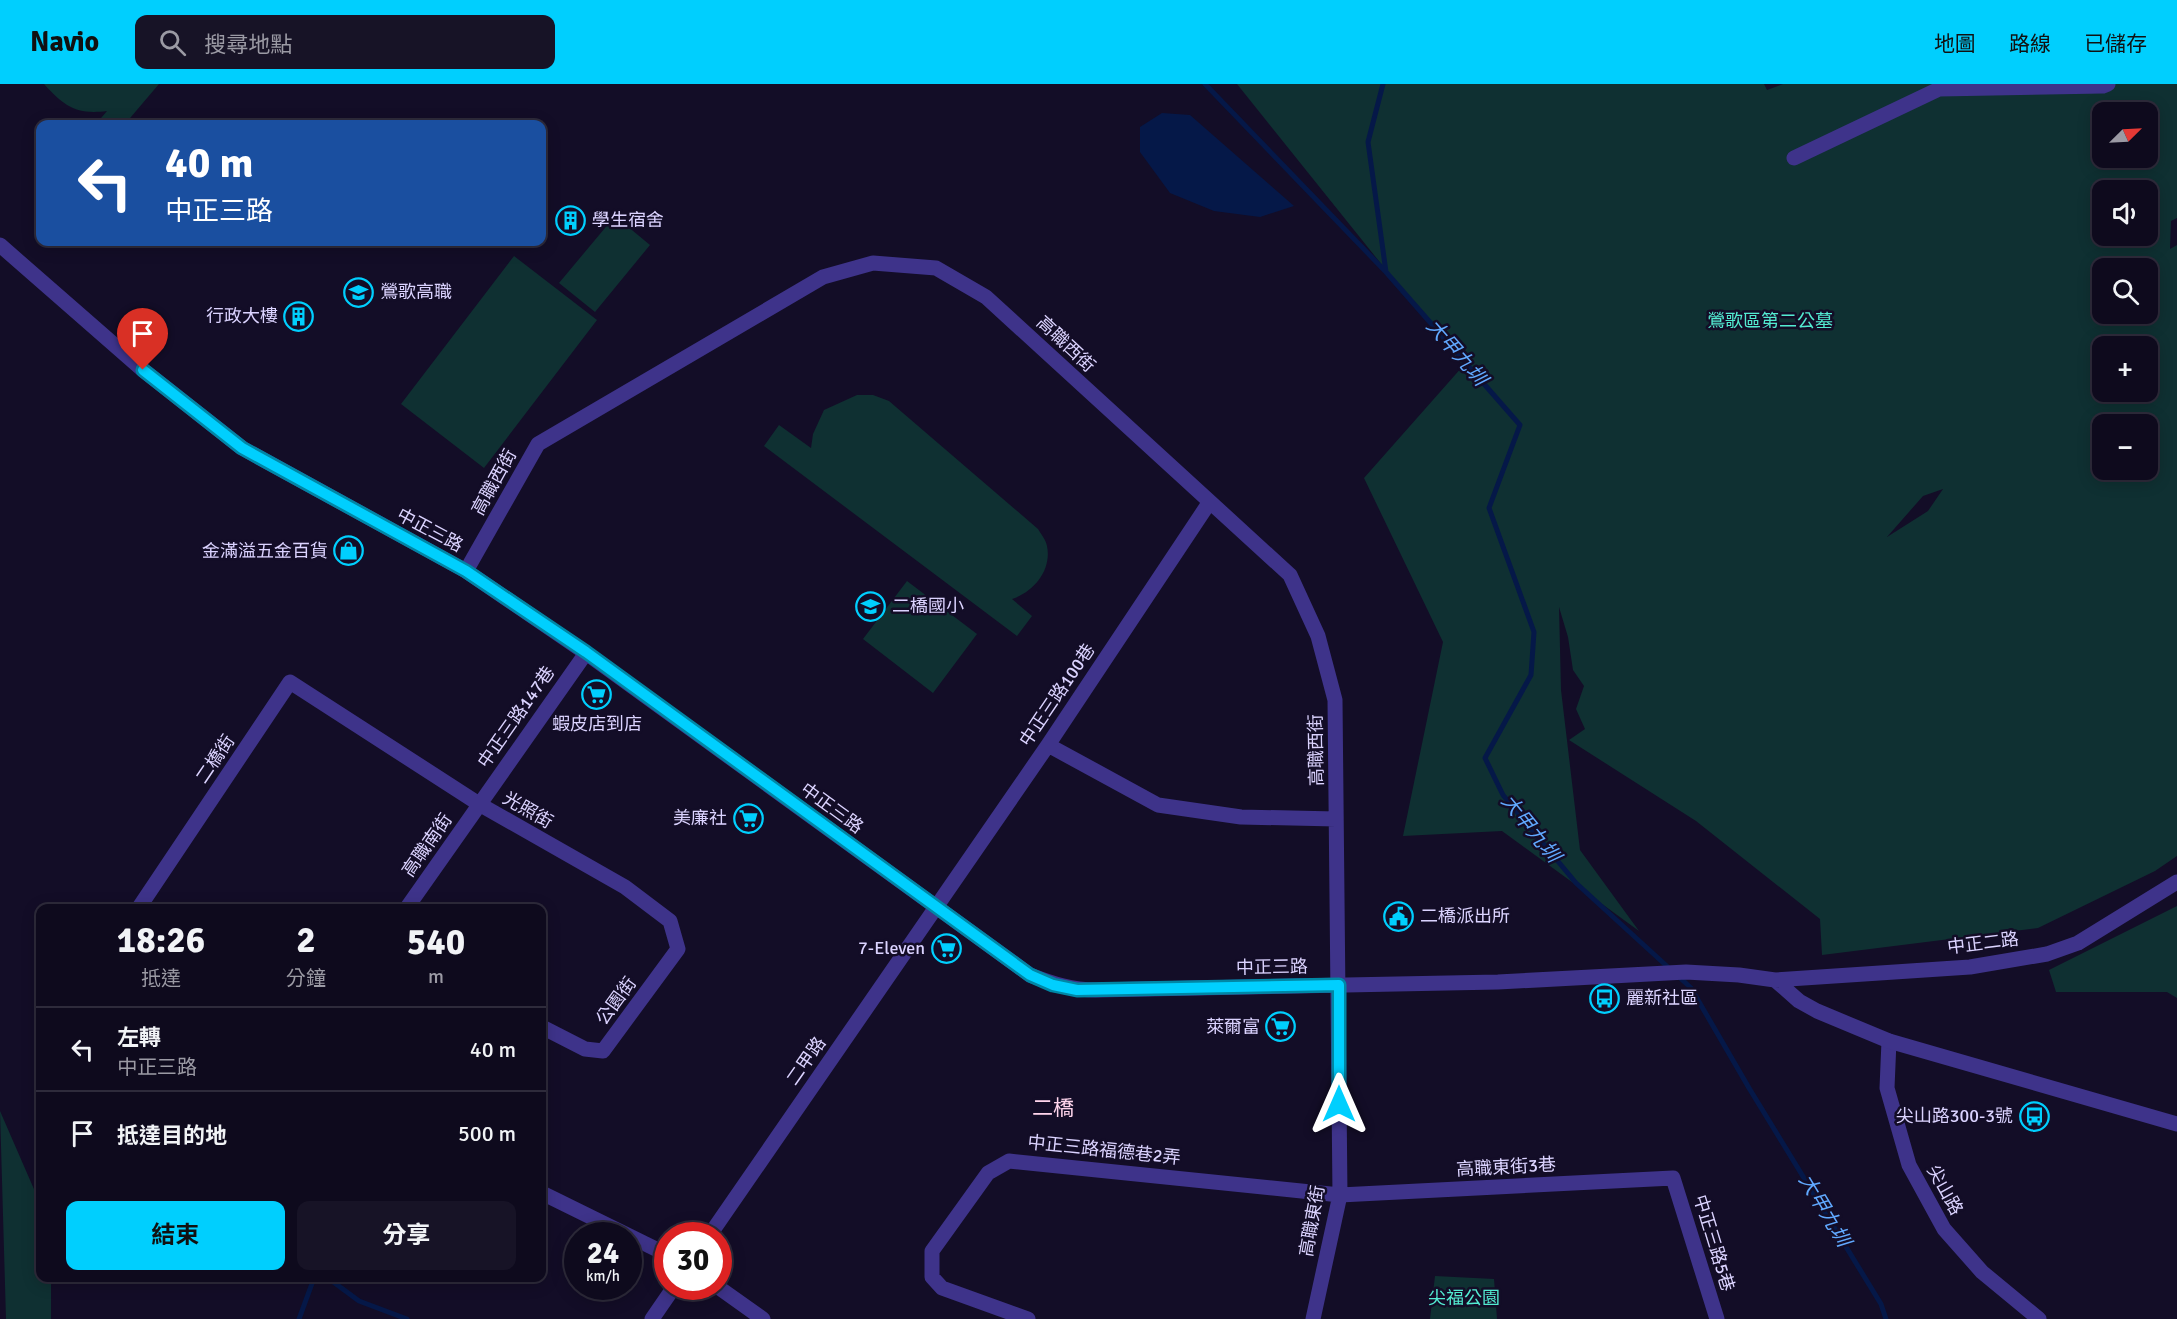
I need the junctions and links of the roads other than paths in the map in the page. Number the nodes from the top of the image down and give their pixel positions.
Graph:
1 (2108, 84) edge
2 (1794, 158) dead end
3 (0, 245) edge
4 (1209, 503) junction
5 (466, 571) junction
6 (586, 652) junction
7 (342, 715) joint
8 (1048, 745) junction
9 (479, 804) junction
10 (1336, 819) junction
11 (2177, 882) edge
12 (141, 904) edge
13 (409, 904) edge
14 (936, 908) junction
15 (678, 949) joint
16 (1775, 980) junction
17 (1339, 985) junction
18 (546, 1029) edge
19 (1889, 1041) junction
20 (2177, 1124) edge
21 (1673, 1178) joint
22 (546, 1195) edge
23 (1340, 1195) junction
24 (719, 1222) edge
25 (654, 1248) edge
26 (732, 1297) edge
27 (665, 1300) edge
28 (652, 1319) edge
29 (763, 1319) edge
30 (1029, 1319) edge
31 (1313, 1319) edge
32 (1717, 1319) edge
33 (2039, 1319) edge

1 - 2 street
3 - 5 street, 中正三路
4 - 5 street, 高職西街
4 - 8 street, 中正三路100巷
4 - 10 street, 高職西街
5 - 6 street, 中正三路
6 - 9 street, 中正三路147巷
6 - 14 street, 中正三路
7 - 9 street, 光照街
7 - 12 street, 二橋街
8 - 10 street
8 - 14 street, 中正三路100巷
9 - 13 street, 高職南街
9 - 15 street, 光照街
10 - 17 street, 高職西街
11 - 16 street, 中正二路
14 - 17 street, 中正三路
14 - 24 street, 二甲路
15 - 18 street, 公園街
16 - 17 street, 中正三路
16 - 19 street
17 - 23 street, 高職東街
19 - 20 street
19 - 33 street, 尖山路
21 - 23 street, 高職東街3巷
21 - 32 street, 中正三路5巷
22 - 25 street
23 - 30 street, 中正三路福德巷2弄
23 - 31 street, 高職東街
26 - 29 street
27 - 28 street

